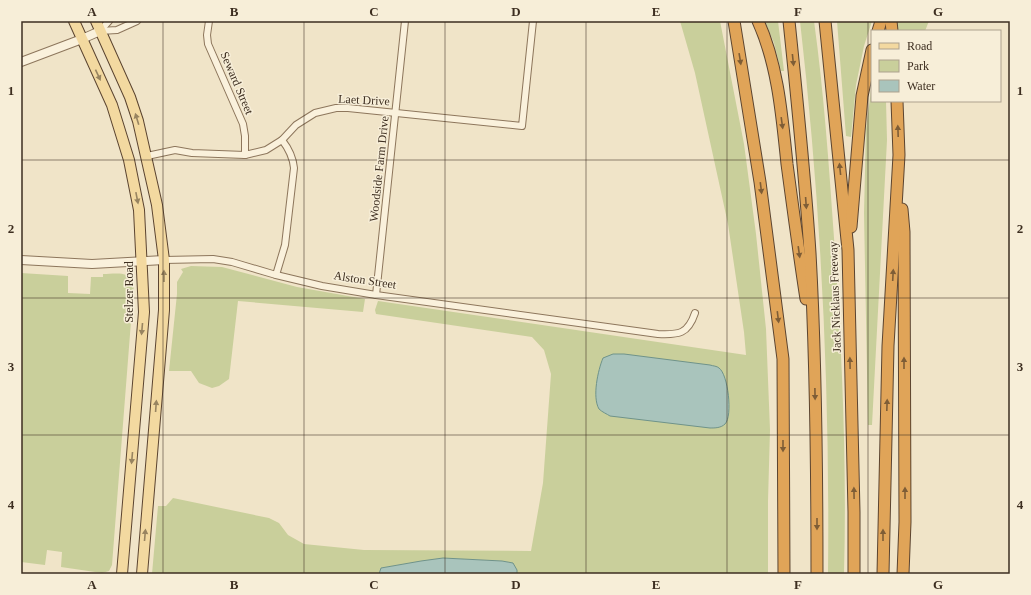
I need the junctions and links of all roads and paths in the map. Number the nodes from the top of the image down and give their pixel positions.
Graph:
1 (74, 21) edge
2 (96, 21) edge
3 (109, 21) edge
4 (137, 21) edge
5 (209, 21) edge
6 (406, 21) edge
7 (533, 21) edge
8 (734, 21) edge
9 (758, 21) edge
10 (789, 21) edge
11 (825, 21) edge
12 (100, 31) junction
13 (82, 39) junction
14 (871, 55) edge
15 (21, 62) edge
16 (896, 102) edge
17 (396, 112) junction
18 (282, 140) junction
19 (245, 155) junction
20 (899, 155) junction
21 (147, 156) junction
22 (848, 250) junction
23 (21, 260) edge
24 (164, 260) junction
25 (142, 262) junction
26 (276, 275) junction
27 (376, 295) junction
28 (695, 313) dead end
29 (814, 356) junction
30 (783, 515) junction
31 (122, 574) edge
32 (142, 574) edge
33 (778, 574) edge
34 (784, 574) edge
35 (817, 574) edge
36 (854, 574) edge
37 (883, 574) edge
38 (903, 574) edge

1 - 13 main road, Stelzer Road
2 - 12 main road
3 - 12 street
4 - 12 street
5 - 19 street, Seward Street
6 - 17 street, Woodside Farm Drive
7 - 17 street, Laet Drive
8 -> 30 highway
9 -> 29 highway
10 -> 29 highway, Jack Nicklaus Freeway
22 -> 11 highway, Jack Nicklaus Freeway
12 - 13 street
21 -> 12 main road
13 - 15 street
13 -> 25 main road, Stelzer Road
14 - 22 highway
20 -> 16 highway
17 - 18 street, Laet Drive
17 - 27 street, Woodside Farm Drive
18 - 19 street, Laet Drive
18 - 26 street
19 - 21 street, Laet Drive
37 -> 20 highway
38 -> 20 highway
21 - 24 main road
36 -> 22 highway, Jack Nicklaus Freeway
23 - 25 street, Alston Street
24 - 25 street, Alston Street
24 - 26 street, Alston Street
32 -> 24 main road
25 -> 31 main road, Stelzer Road
26 - 27 street, Alston Street
27 - 28 street, Alston Street
29 -> 35 highway, Jack Nicklaus Freeway
30 - 33 highway
30 - 34 highway

